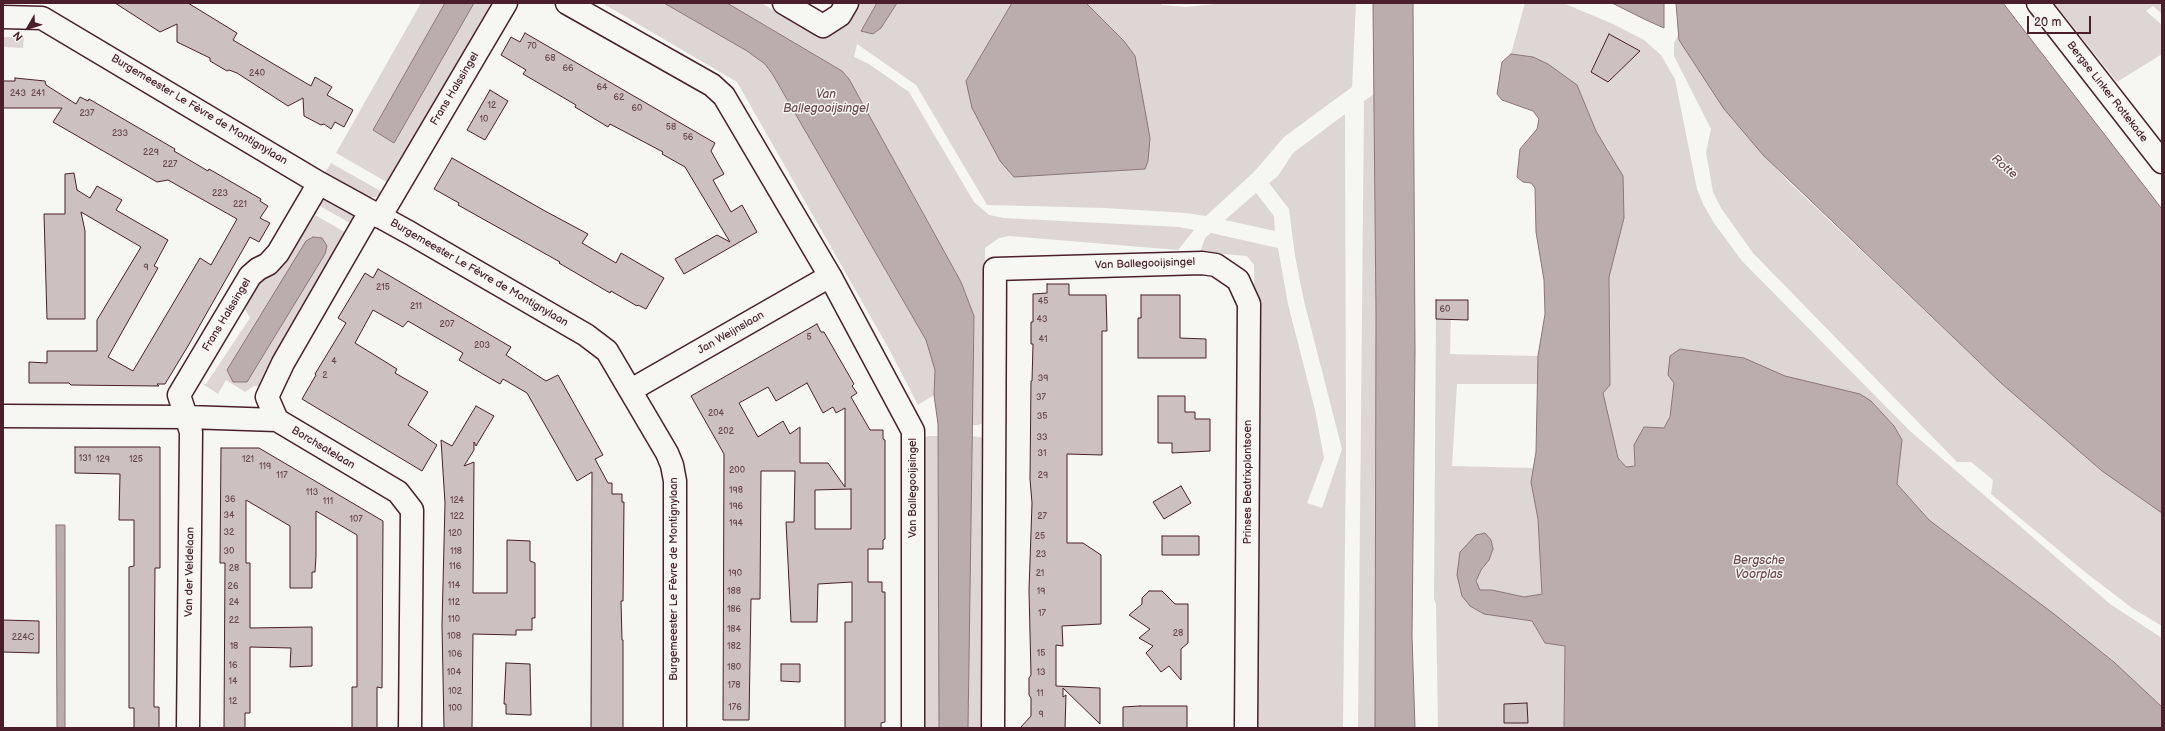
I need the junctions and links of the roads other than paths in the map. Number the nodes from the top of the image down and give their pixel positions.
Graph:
1 (506, 3) edge
2 (567, 3) edge
3 (784, 3) edge
4 (2038, 3) edge
5 (843, 9) edge
6 (3, 17) edge
7 (2162, 162) edge
8 (318, 183) junction
9 (375, 214) junction
10 (1202, 263) joint
11 (830, 276) junction
12 (631, 390) junction
13 (3, 416) edge
14 (187, 417) junction
15 (277, 420) junction
16 (188, 728) edge
17 (410, 728) edge
18 (675, 728) edge
19 (913, 728) edge
20 (993, 728) edge
21 (1246, 728) edge

1 - 9 street, Frans Halssingel
2 - 11 street, Van Ballegooijsingel
3 - 5 street
4 - 7 street, Bergse Linker Rottekade
6 - 8 street, Burgemeester Le Fèvre de Montignylaan
8 - 9 street, Burgemeester Le Fèvre de Montignylaan
8 - 14 street, Frans Halssingel
9 - 12 street, Burgemeester Le Fèvre de Montignylaan
9 - 15 street, Frans Halssingel
10 - 20 street, Van Ballegooijsingel
10 - 21 street, Prinses Beatrixplantsoen
11 - 12 street, Jan Weijnslaan
11 - 19 street, Van Ballegooijsingel
12 - 18 street, Burgemeester Le Fèvre de Montignylaan
13 - 14 street, Borchsatelaan
14 - 15 street, Borchsatelaan
14 - 16 street, Van der Veldelaan
15 - 17 street, Borchsatelaan

